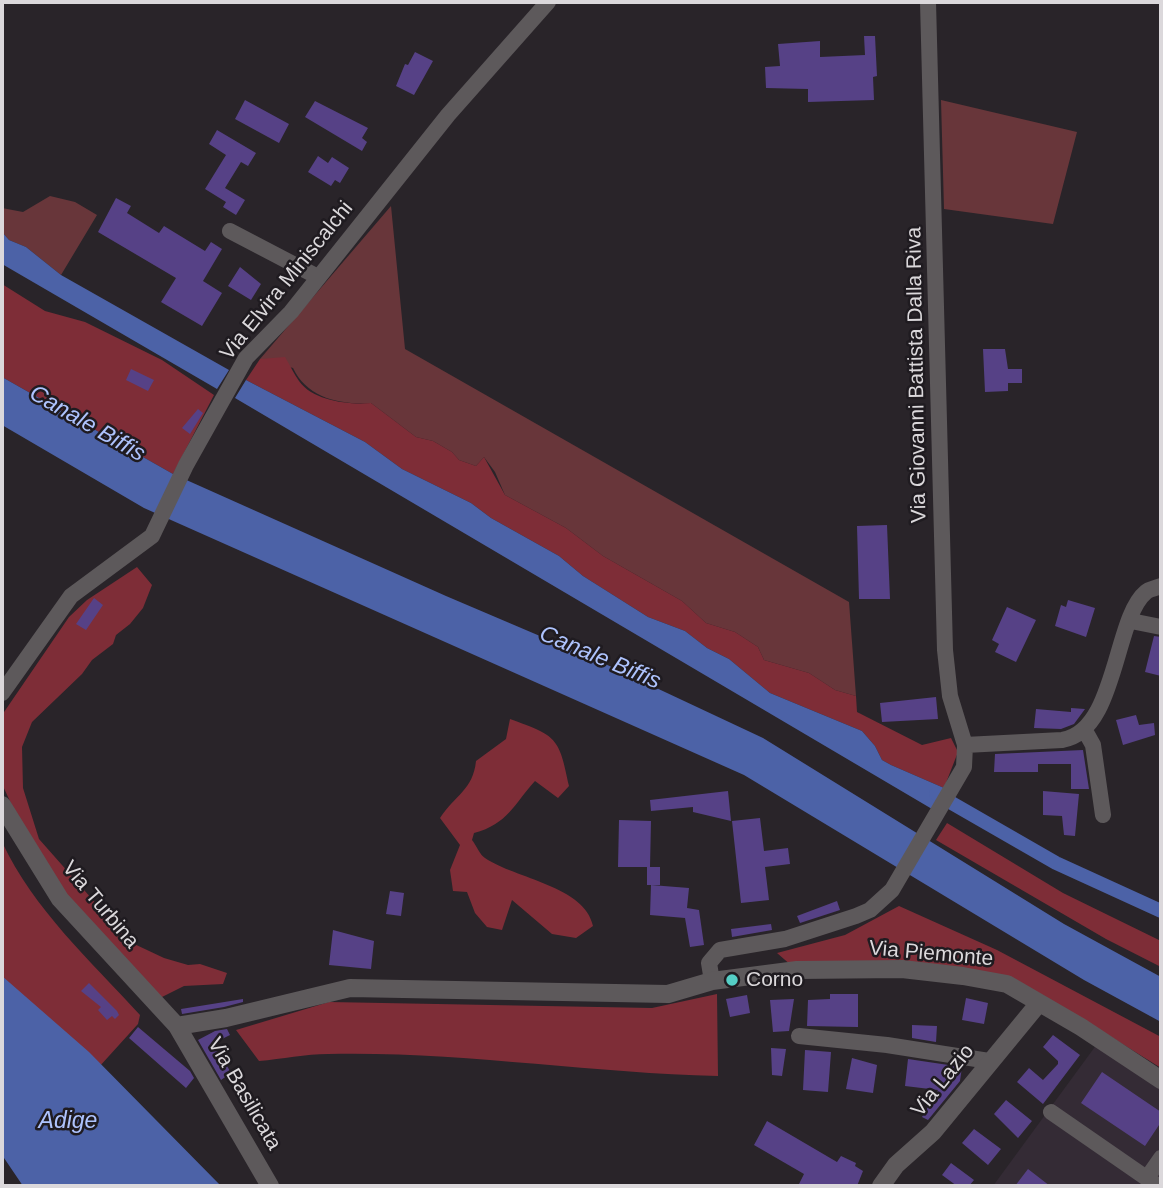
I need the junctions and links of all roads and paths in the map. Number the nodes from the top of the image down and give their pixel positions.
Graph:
1 (548, 2) edge
2 (929, 2) edge
3 (230, 231) dead end
4 (318, 277) junction
5 (1161, 586) edge
6 (1131, 621) junction
7 (1161, 627) edge
8 (2, 693) edge
9 (1084, 729) junction
10 (965, 745) junction
11 (2, 805) edge
12 (1103, 815) dead end
13 (712, 981) junction
14 (1039, 1003) junction
15 (177, 1026) junction
16 (799, 1036) dead end
17 (989, 1061) junction
18 (1161, 1080) edge
19 (1051, 1112) dead end
20 (1161, 1158) edge
21 (1152, 1182) edge
22 (270, 1186) edge
23 (881, 1186) edge

1 - 4 street, Via Elvira Miniscalchi
2 - 10 street, Via Giovanni Battista Dalla Riva
3 - 4 street
4 - 8 street, Via Elvira Miniscalchi
5 - 6 street
6 - 7 street
6 - 9 street
9 - 10 street
9 - 12 street
10 - 13 street, Via Giovanni Battista Dalla Riva
11 - 15 street, Via Turbina
13 - 14 street, Via Piemonte
13 - 15 street, Via Piemonte
14 - 17 street, Via Lazio
14 - 18 street, Via Piemonte
15 - 22 street, Via Basilicata
16 - 17 street
17 - 23 street, Via Lazio
19 - 21 street
20 - 21 street

